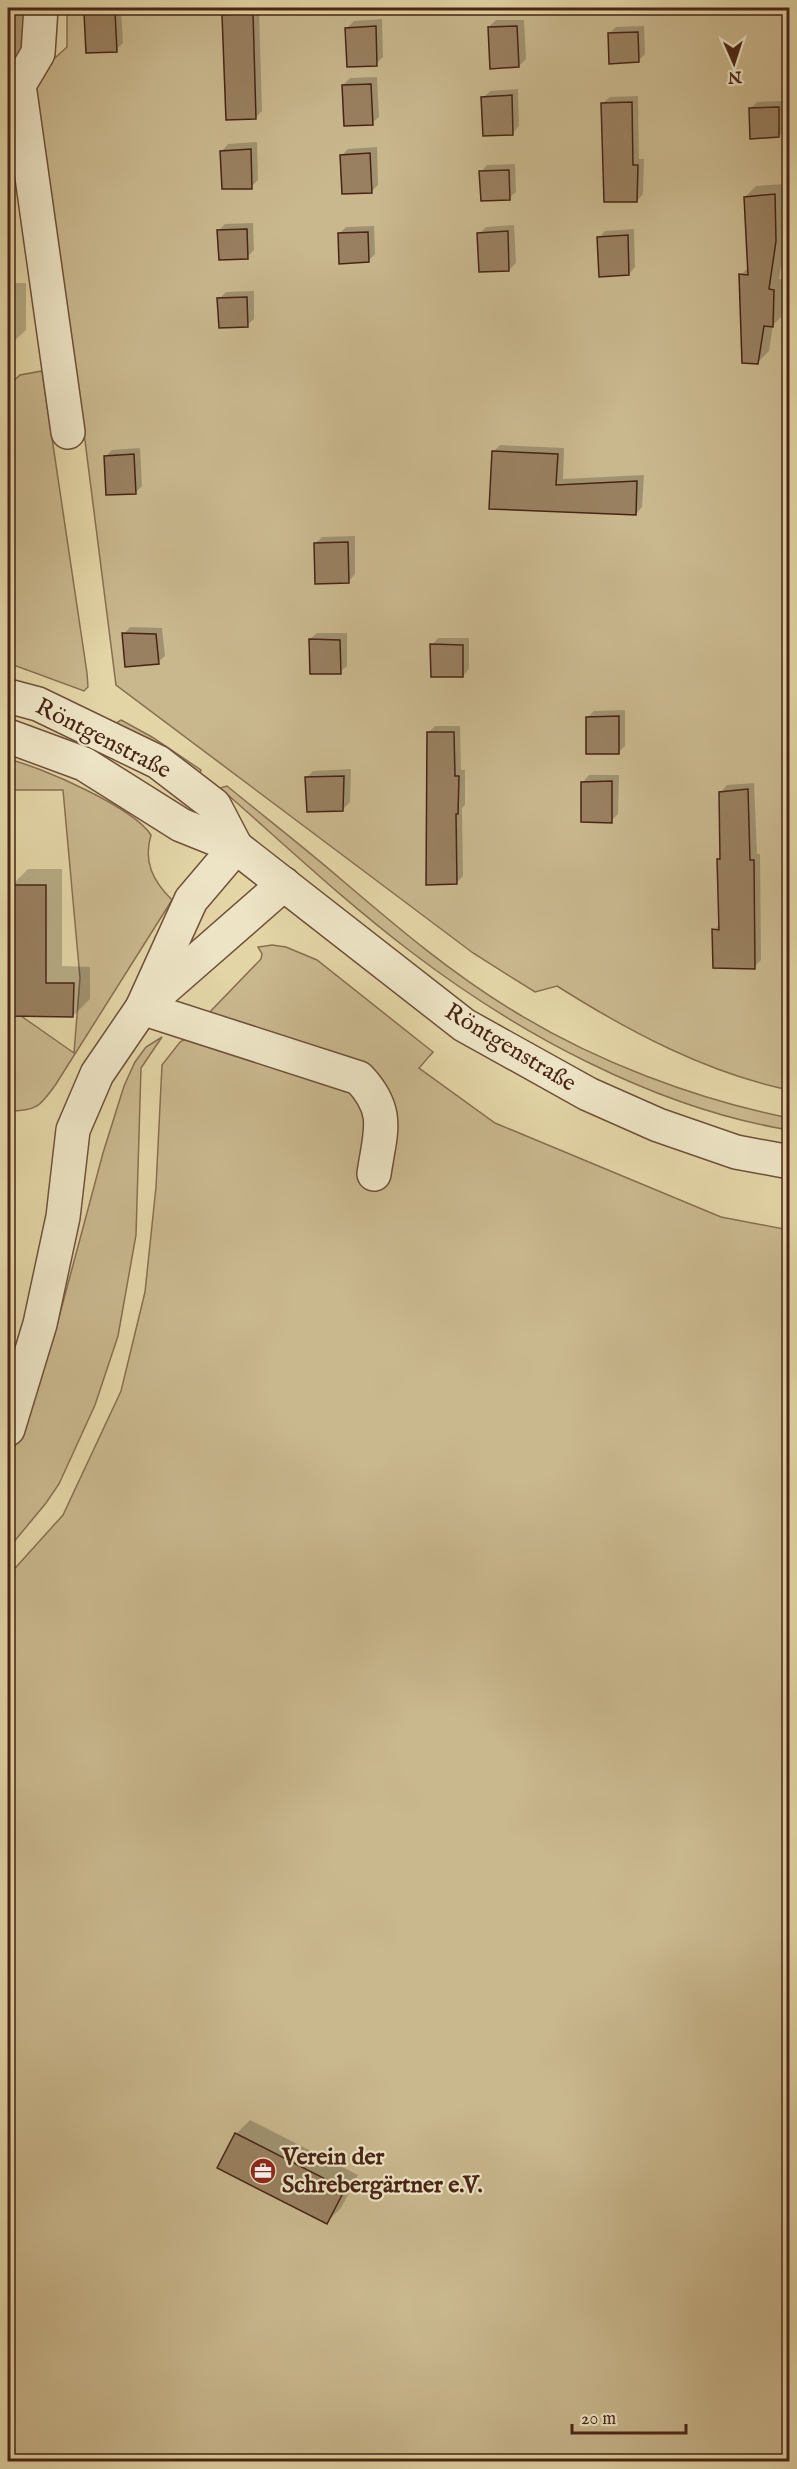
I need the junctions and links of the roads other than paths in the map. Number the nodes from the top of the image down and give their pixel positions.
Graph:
1 (41, 8) edge
2 (68, 432) dead end
3 (8, 696) edge
4 (8, 736) edge
5 (236, 847) junction
6 (284, 884) junction
7 (142, 1008) junction
8 (789, 1162) edge
9 (374, 1174) dead end
10 (8, 1429) edge

1 - 2 street
3 - 5 street, Röntgenstraße
4 - 5 street, Röntgenstraße
5 - 6 street, Röntgenstraße
5 - 7 street
6 - 7 street
6 - 8 street, Röntgenstraße
7 - 9 street
7 - 10 street

